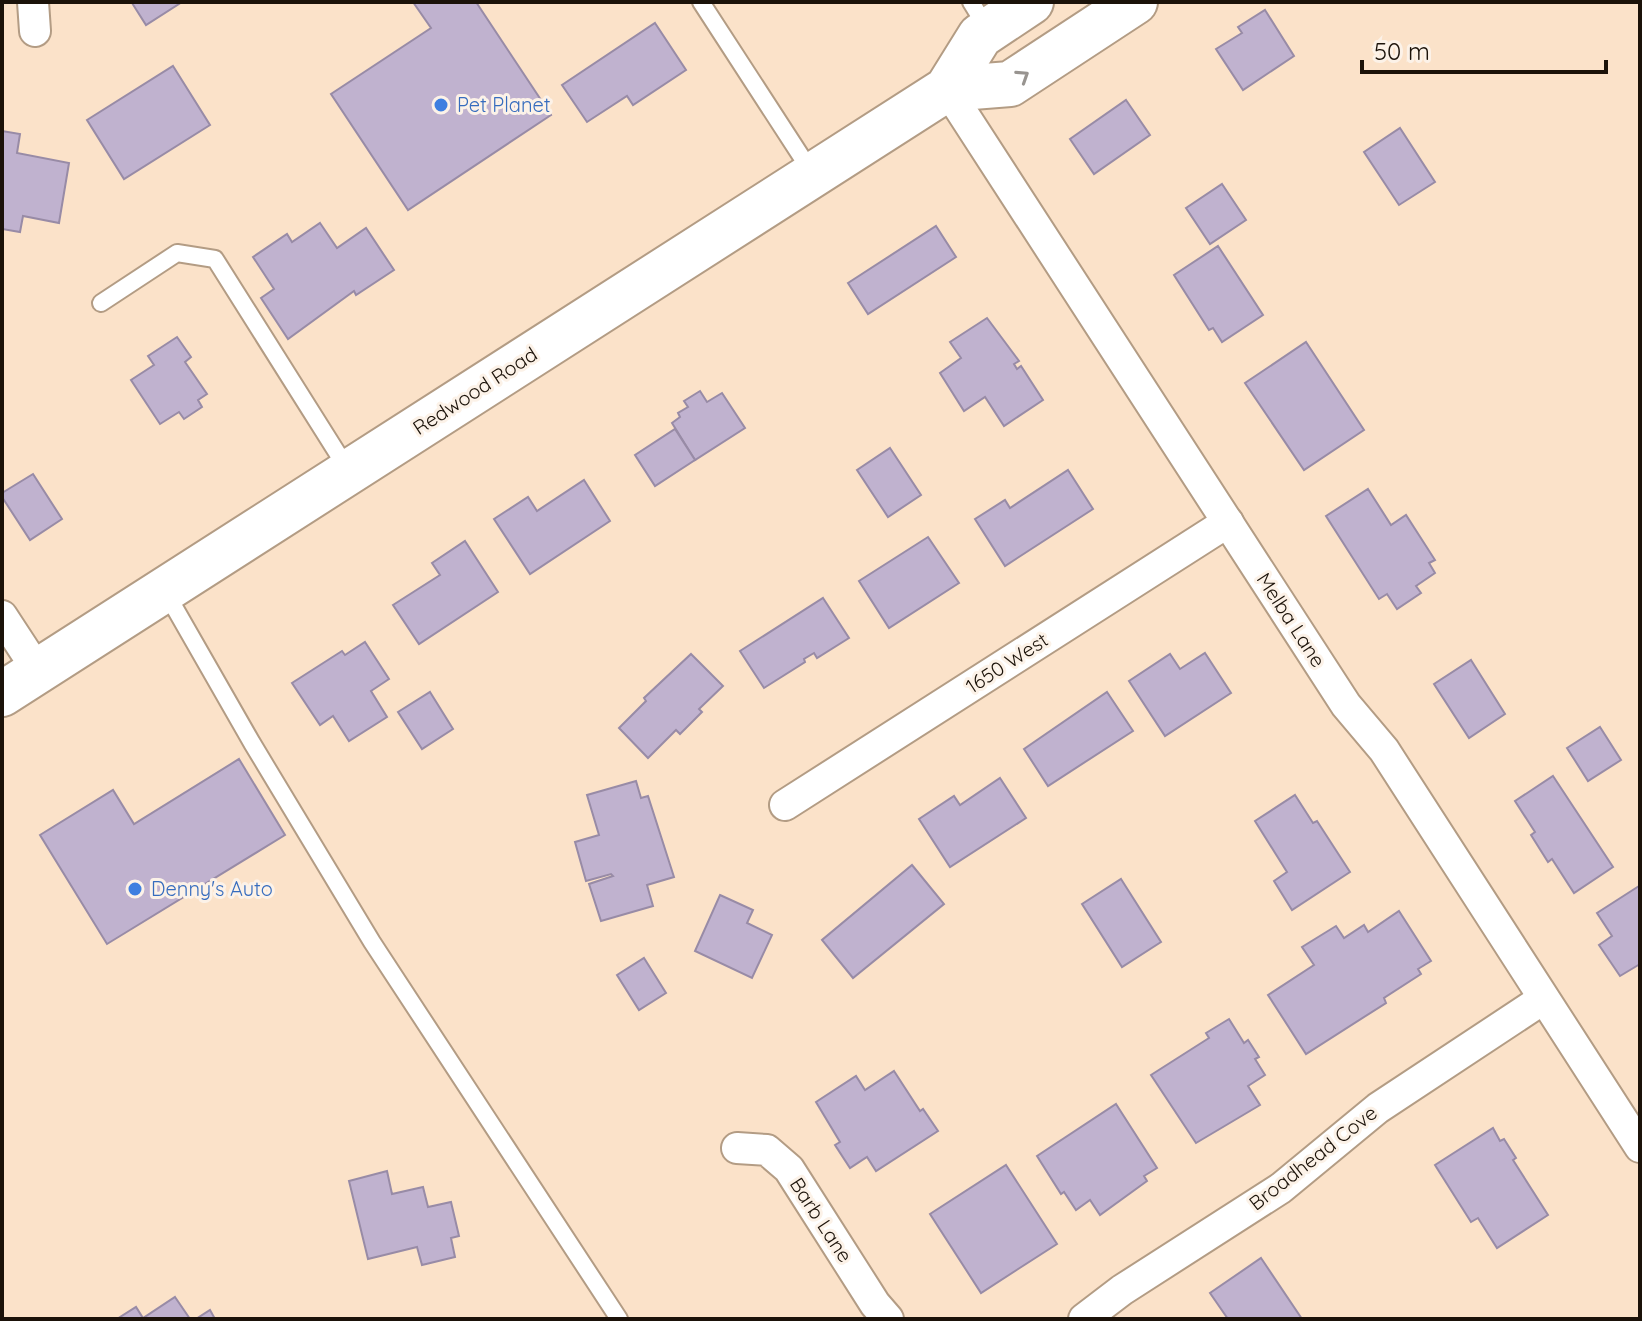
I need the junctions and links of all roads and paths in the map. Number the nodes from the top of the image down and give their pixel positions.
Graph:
1 (701, 2) edge
2 (1031, 2) edge
3 (1135, 2) edge
4 (980, 16) edge
5 (947, 89) junction
6 (813, 175) junction
7 (101, 303) dead end
8 (349, 472) junction
9 (1228, 522) junction
10 (164, 590) junction
11 (2, 616) edge
12 (20, 683) edge
13 (785, 805) dead end
14 (1543, 999) junction
15 (1640, 1147) edge
16 (737, 1148) dead end
17 (619, 1319) edge
18 (888, 1319) edge
19 (1084, 1319) edge

1 - 6 lane
2 - 4 main road, Redwood Road
5 -> 3 main road, Redwood Road
4 - 5 main road, Redwood Road
5 - 6 main road, Redwood Road
5 - 9 street, Melba Lane
6 - 8 main road, Redwood Road
7 - 8 lane
8 - 10 main road, Redwood Road
9 - 13 street, 1650 West
9 - 14 street, Melba Lane
10 - 12 main road, Redwood Road
10 - 17 lane
11 - 12 street
14 - 15 street, Melba Lane
14 - 19 street, Broadhead Cove
16 - 18 street, Barb Lane

